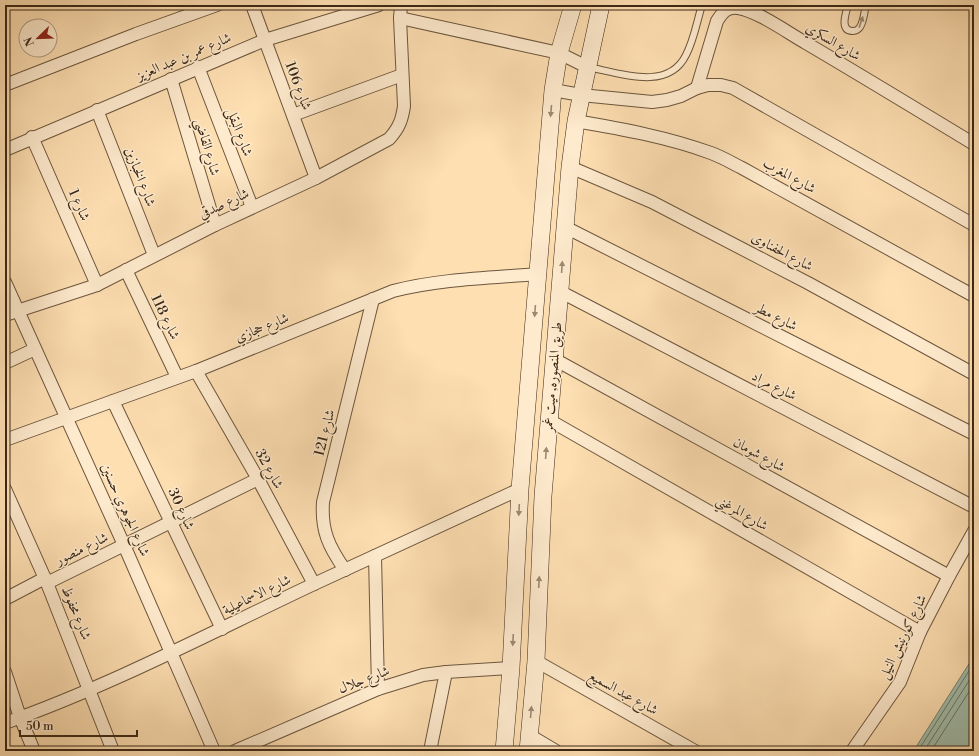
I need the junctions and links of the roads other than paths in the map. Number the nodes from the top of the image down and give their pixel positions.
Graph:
1 (217, 5) edge
2 (252, 5) edge
3 (379, 5) edge
4 (401, 5) edge
5 (573, 5) edge
6 (601, 5) edge
7 (702, 5) edge
8 (848, 5) edge
9 (866, 5) edge
10 (400, 18) junction
11 (264, 40) junction
12 (559, 53) junction
13 (198, 67) junction
14 (587, 67) junction
15 (402, 75) junction
16 (172, 78) junction
17 (5, 85) edge
18 (696, 88) junction
19 (553, 90) junction
20 (581, 95) junction
21 (97, 110) junction
22 (293, 115) junction
23 (576, 122) junction
24 (32, 137) junction
25 (974, 144) edge
26 (5, 150) edge
27 (570, 167) junction
28 (316, 178) junction
29 (252, 207) junction
30 (215, 225) junction
31 (974, 226) edge
32 (565, 227) junction
33 (154, 255) junction
34 (126, 270) junction
35 (538, 274) junction
36 (5, 282) edge
37 (97, 285) junction
38 (561, 292) junction
39 (974, 296) edge
40 (373, 299) junction
41 (18, 311) junction
42 (5, 315) edge
43 (35, 349) junction
44 (554, 359) junction
45 (5, 364) edge
46 (196, 371) junction
47 (974, 374) edge
48 (177, 378) junction
49 (113, 401) junction
50 (67, 417) junction
51 (549, 420) junction
52 (974, 434) edge
53 (5, 440) edge
54 (258, 479) junction
55 (5, 489) edge
56 (520, 489) junction
57 (974, 507) edge
58 (171, 523) junction
59 (974, 531) edge
60 (124, 545) junction
61 (375, 556) junction
62 (344, 570) junction
63 (949, 576) junction
64 (46, 580) junction
65 (314, 584) junction
66 (5, 599) edge
67 (222, 629) junction
68 (920, 632) junction
69 (171, 653) junction
70 (536, 661) junction
71 (511, 668) junction
72 (5, 672) edge
73 (446, 672) junction
74 (90, 689) junction
75 (378, 689) junction
76 (20, 718) junction
77 (5, 723) edge
78 (529, 743) edge
79 (34, 751) edge
80 (113, 751) edge
81 (214, 751) edge
82 (235, 751) edge
83 (430, 751) edge
84 (504, 751) edge
85 (556, 751) edge
86 (696, 751) edge
87 (852, 751) edge

1 - 17 street
2 - 11 street, شارع 106
3 - 11 street, شارع عمر بن عبد العزيز
4 - 10 street, شارع صدقي
5 - 12 main road, طريق المنصوره, ميت غمر
6 - 14 main road, طريق المنصوره, ميت غمر
7 - 14 lane
8 -> 9 lane
10 - 12 street
10 - 15 street, شارع صدقي
11 - 13 street, شارع عمر بن عبد العزيز
11 - 22 street, شارع 106
12 - 14 street
12 - 19 main road, طريق المنصوره, ميت غمر
13 - 16 street, شارع عمر بن عبد العزيز
13 - 29 street, شارع البقلى
14 - 20 main road, طريق المنصوره, ميت غمر
15 - 22 street
15 - 28 street, شارع صدقي
16 - 21 street, شارع عمر بن عبد العزيز
16 - 30 street, شارع القاضي
18 - 20 street
18 - 25 street, شارع السكري
18 - 31 street
19 - 20 street
19 -> 35 main road, طريق المنصوره, ميت غمر
20 - 23 main road, طريق المنصوره, ميت غمر
21 - 24 street, شارع عمر بن عبد العزيز
21 - 33 street, شارع الخبازين
22 - 28 street, شارع 106
23 - 27 main road, طريق المنصوره, ميت غمر
23 - 39 street, شارع المغرب
24 - 26 street, شارع عمر بن عبد العزيز
24 - 37 street, شارع 1
27 - 32 main road, طريق المنصوره, ميت غمر
27 - 47 street, شارع الحفناوى
28 - 29 street, شارع صدقي
29 - 30 street, شارع صدقي
30 - 33 street, شارع صدقي
38 -> 32 main road, طريق المنصوره, ميت غمر
32 - 52 street, شارع مطر
33 - 34 street, شارع صدقي
34 - 37 street, شارع صدقي
34 - 48 street, شارع 118
35 - 40 street, شارع حجازي
35 -> 56 main road, طريق المنصوره, ميت غمر
36 - 41 street, شارع الجوهري حسنين
37 - 41 street, شارع صدقي
38 - 44 main road, طريق المنصوره, ميت غمر
38 - 57 street, شارع مراد
40 - 46 street, شارع حجازي
40 - 62 street, شارع 121
41 - 42 street, شارع صدقي
41 - 43 street, شارع الجوهري حسنين
43 - 45 street
43 - 50 street, شارع الجوهري حسنين
44 - 51 main road, طريق المنصوره, ميت غمر
44 - 63 street, شارع شومان
46 - 48 street, شارع حجازي
46 - 54 street, شارع 32
48 - 49 street, شارع حجازي
49 - 50 street, شارع حجازي
49 - 58 street, شارع 30
50 - 53 street, شارع حجازي
50 - 60 street, شارع الجوهري حسنين
51 - 68 street, شارع المرغني
70 -> 51 main road, طريق المنصوره, ميت غمر
54 - 58 street, شارع منصور
54 - 65 street, شارع 32
55 - 64 street, شارع محفوظ
56 - 61 street, شارع الاسماعيلية
56 -> 71 main road, طريق المنصوره, ميت غمر
58 - 60 street, شارع منصور
58 - 67 street, شارع 30
59 - 63 street, شارع كورنيش النيل
60 - 64 street, شارع منصور
60 - 69 street, شارع الجوهري حسنين
61 - 62 street, شارع الاسماعيلية
61 - 75 street
62 - 65 street, شارع الاسماعيلية
63 - 68 street, شارع كورنيش النيل
64 - 66 street, شارع منصور
64 - 74 street, شارع محفوظ
65 - 67 street, شارع الاسماعيلية
67 - 69 street, شارع الاسماعيلية
68 - 87 street, شارع كورنيش النيل
69 - 74 street, شارع الاسماعيلية
69 - 81 street, شارع الجوهري حسنين
78 -> 70 main road, طريق المنصوره, ميت غمر
70 - 86 street, شارع عبد السميع
71 - 73 street, شارع جلال
71 - 84 main road, طريق المنصوره, ميت غمر
72 - 76 street
73 - 75 street, شارع جلال
73 - 83 street
74 - 76 street, شارع الاسماعيلية
74 - 80 street, شارع محفوظ
75 - 82 street, شارع جلال
76 - 77 street, شارع الاسماعيلية
76 - 79 street
78 - 85 street

